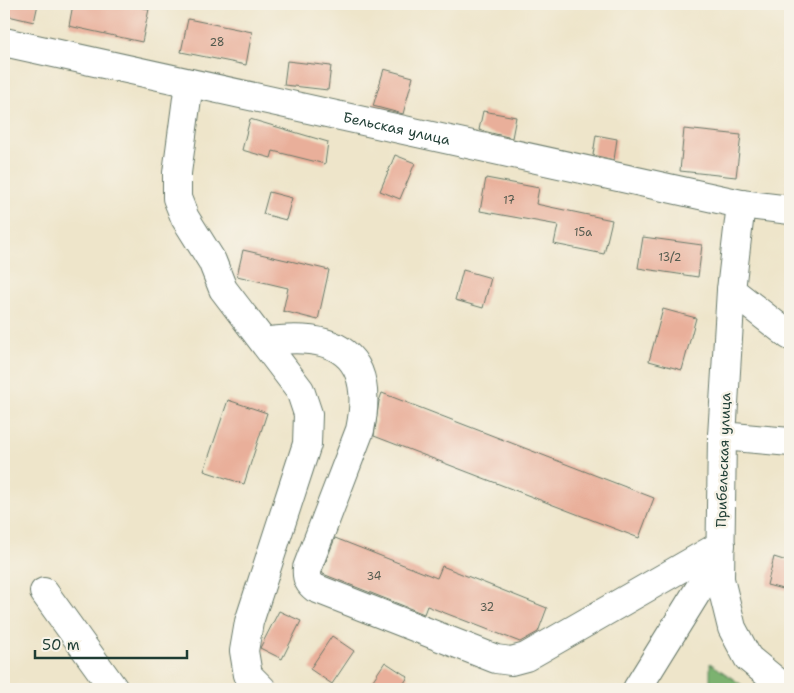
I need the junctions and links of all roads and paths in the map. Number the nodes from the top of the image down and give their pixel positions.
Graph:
1 (4, 42) edge
2 (189, 83) junction
3 (741, 204) junction
4 (790, 210) edge
5 (731, 290) junction
6 (790, 336) edge
7 (264, 342) junction
8 (722, 436) junction
9 (790, 442) edge
10 (721, 550) junction
11 (44, 592) dead end
12 (114, 689) edge
13 (262, 689) edge
14 (637, 689) edge
15 (790, 689) edge

1 - 2 street, Бельская улица
2 - 3 street, Бельская улица
2 - 7 street
3 - 4 street, Бельская улица
3 - 5 street, Прибельская улица
5 - 6 street
5 - 8 street, Прибельская улица
7 - 10 street
7 - 13 street
8 - 9 street
8 - 10 street, Прибельская улица
10 - 14 street
10 - 15 street, Прибельская улица
11 - 12 street

